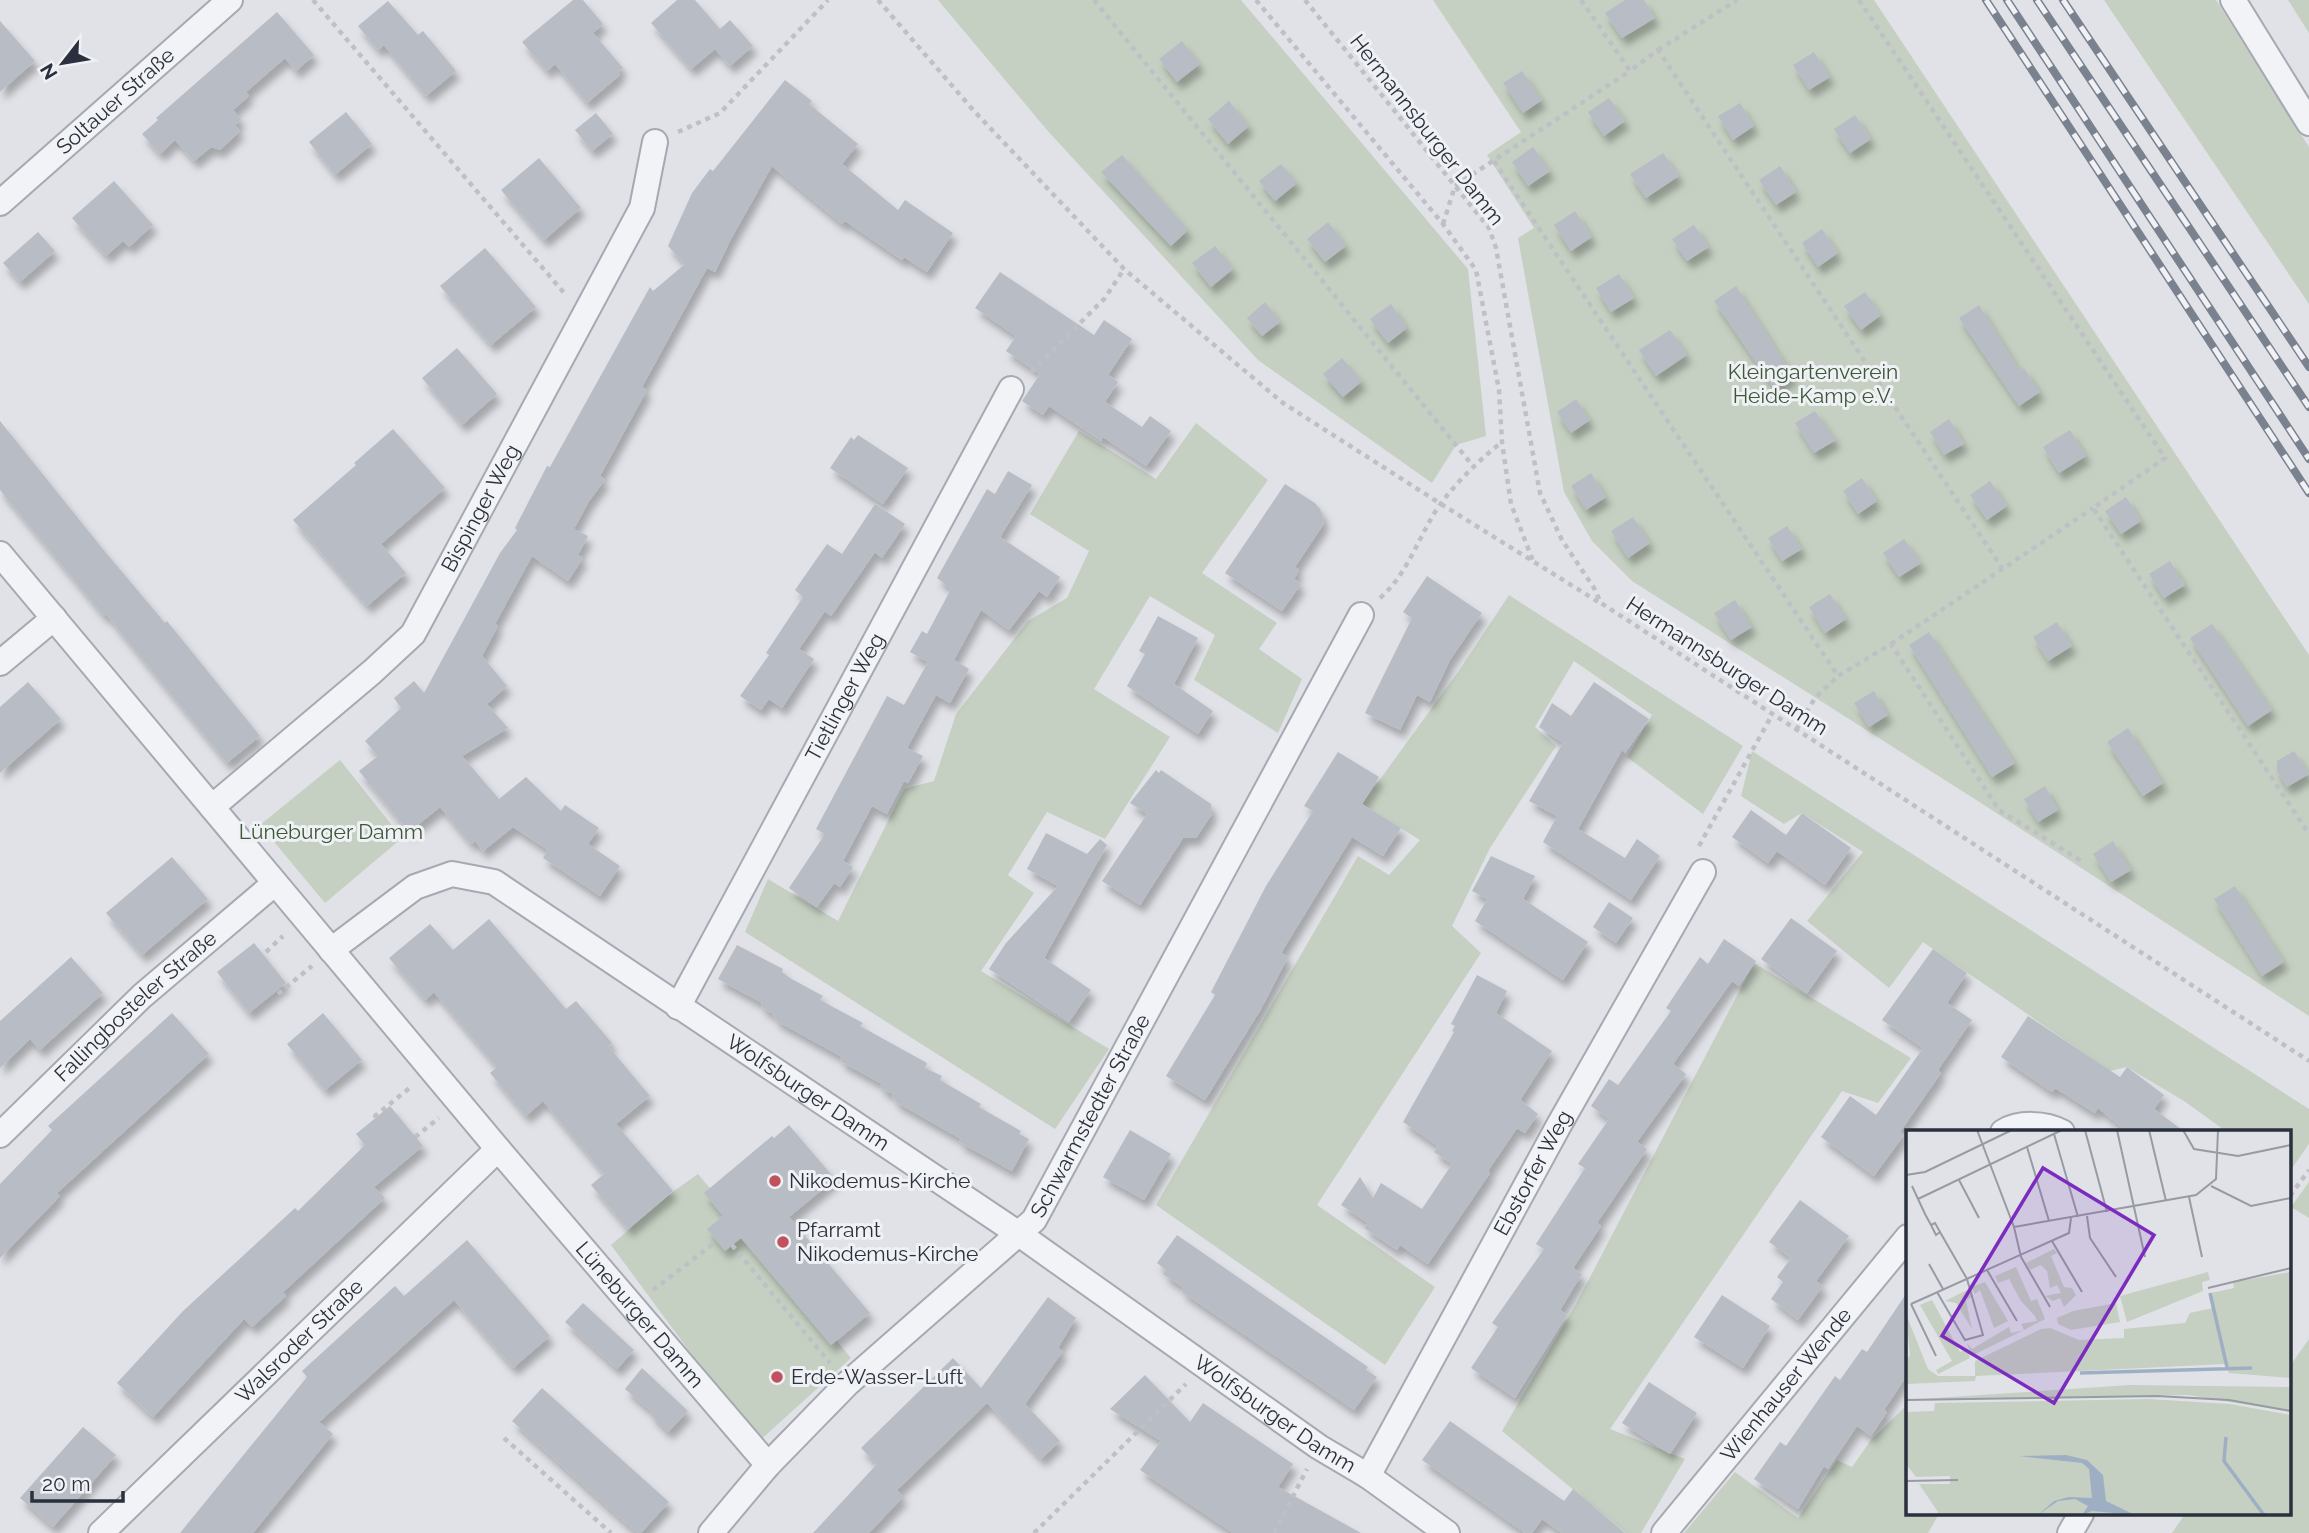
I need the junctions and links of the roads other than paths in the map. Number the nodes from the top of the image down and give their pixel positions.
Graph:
1 (230, 0) edge
2 (2232, 0) edge
3 (2309, 122) edge
4 (655, 142) road end
5 (0, 203) edge
6 (1011, 389) road end
7 (0, 554) edge
8 (1361, 615) road end
9 (54, 618) junction
10 (0, 663) edge
11 (212, 807) junction
12 (1703, 872) road end
13 (275, 883) junction
14 (331, 950) junction
15 (678, 1007) junction
16 (2006, 1130) edge
17 (2058, 1130) edge
18 (0, 1135) edge
19 (498, 1149) junction
20 (1019, 1234) junction
21 (1906, 1239) edge
22 (768, 1465) junction
23 (1368, 1476) junction
24 (2080, 1516) edge
25 (101, 1533) edge
26 (711, 1533) edge
27 (1447, 1533) edge
28 (1664, 1533) edge
29 (2070, 1533) edge

1 - 5 street, Soltauer Straße
2 - 3 street
4 - 11 street, Bispinger Weg
6 - 15 street, Tietlinger Weg
7 - 9 street, Lüneburger Damm
8 - 20 street, Schwarmstedter Straße
9 - 10 street
9 - 11 street, Lüneburger Damm
11 - 13 street, Lüneburger Damm
12 - 23 street, Ebstorfer Weg
13 - 14 street, Lüneburger Damm
13 - 18 street, Fallingbosteler Straße
14 - 15 street, Wolfsburger Damm
14 - 19 street, Lüneburger Damm
15 - 20 street, Wolfsburger Damm
16 - 17 street
19 - 22 street, Lüneburger Damm
19 - 25 street, Walsroder Straße
20 - 22 street, Schwarmstedter Straße
20 - 23 street, Wolfsburger Damm
21 - 28 street, Wienhauser Wende
22 - 26 street, Schwarmstedter Straße
23 - 27 street, Wolfsburger Damm
24 - 29 street

